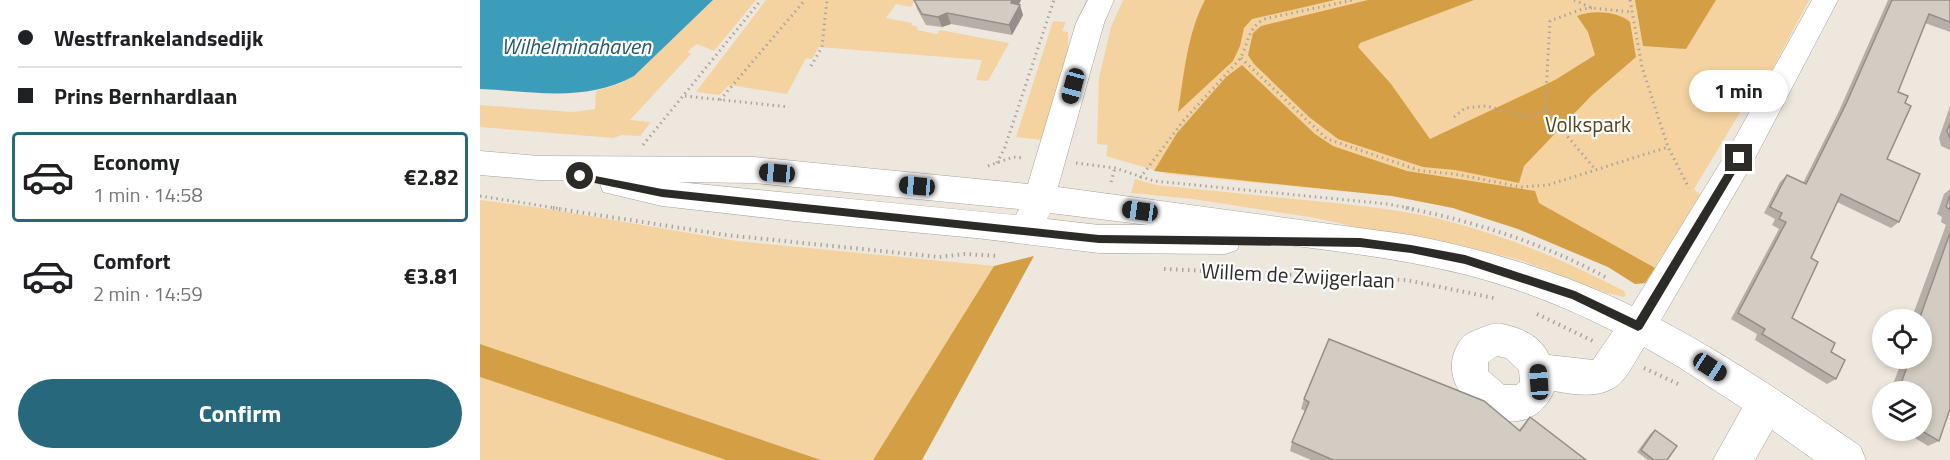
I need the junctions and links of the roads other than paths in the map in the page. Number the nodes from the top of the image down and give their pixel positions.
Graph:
1 (1101, 0) edge
2 (1824, 0) edge
3 (480, 163) edge
4 (539, 168) junction
5 (754, 170) junction
6 (1039, 198) junction
7 (735, 201) junction
8 (1028, 230) junction
9 (1360, 243) junction
10 (1628, 340) junction
11 (1538, 370) dead end
12 (1767, 403) junction
13 (1733, 460) edge
14 (1846, 460) edge

1 - 6 street
2 - 10 street
3 - 4 street
4 - 5 street, Willem de Zwijgerlaan
4 - 7 street, Willem de Zwijgerlaan
5 - 6 street, Willem de Zwijgerlaan
5 - 7 street
6 - 8 street
6 - 9 street, Willem de Zwijgerlaan
7 - 8 street, Willem de Zwijgerlaan
8 - 9 street, Willem de Zwijgerlaan
9 - 10 street, Willem de Zwijgerlaan
10 - 11 street
10 - 12 street, Willem de Zwijgerlaan
12 - 13 street
12 - 14 street, Willem de Zwijgerlaan

